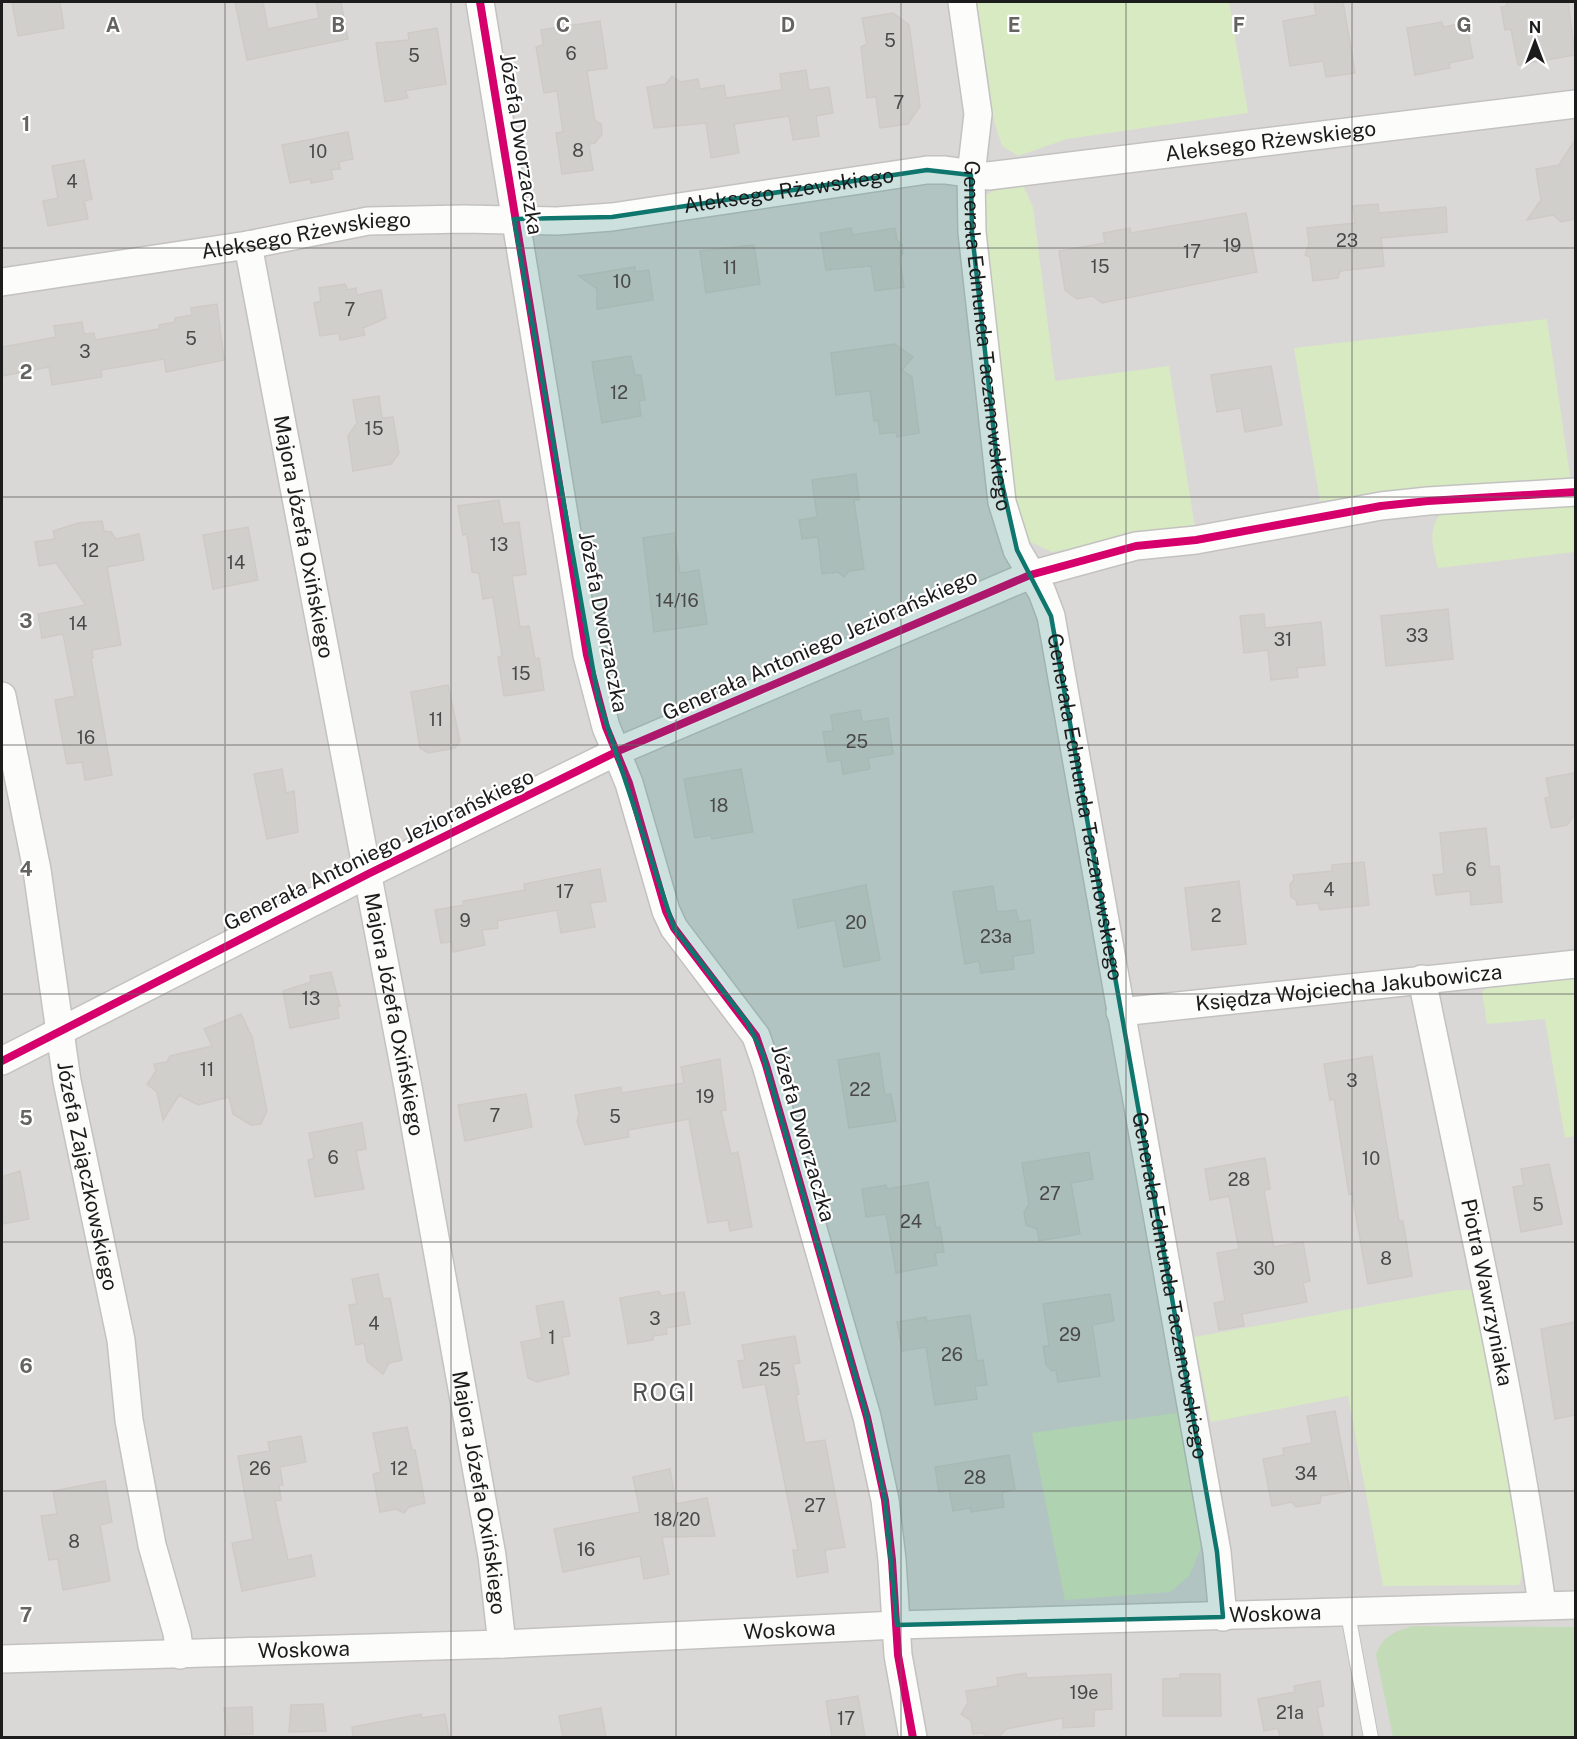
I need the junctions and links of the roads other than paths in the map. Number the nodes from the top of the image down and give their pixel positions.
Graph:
1 (480, 2) edge
2 (962, 2) edge
3 (1575, 104) edge
4 (971, 175) junction
5 (514, 219) junction
6 (248, 245) junction
7 (2, 282) edge
8 (1575, 492) edge
9 (1030, 575) junction
10 (2, 696) edge
11 (6, 738) edge
12 (618, 751) junction
13 (368, 874) junction
14 (1575, 964) edge
15 (1422, 980) junction
16 (1120, 1012) junction
17 (60, 1029) junction
18 (2, 1061) edge
19 (1542, 1605) junction
20 (1575, 1605) edge
21 (1348, 1614) junction
22 (1223, 1617) junction
23 (897, 1625) junction
24 (502, 1644) junction
25 (180, 1655) junction
26 (2, 1659) edge
27 (913, 1737) edge
28 (1371, 1737) edge

1 - 5 street, Józefa Dworzaczka
2 - 4 street, Generała Edmunda Taczanowskiego
3 - 4 street, Aleksego Rżewskiego
4 - 5 street, Aleksego Rżewskiego
4 - 9 street, Generała Edmunda Taczanowskiego
5 - 6 street, Aleksego Rżewskiego
5 - 12 street, Józefa Dworzaczka
6 - 7 street, Aleksego Rżewskiego
6 - 13 street, Majora Józefa Oxińskiego
8 - 9 street, Generała Antoniego Jeziorańskiego
9 - 12 street, Generała Antoniego Jeziorańskiego
9 - 16 street, Generała Edmunda Taczanowskiego
10 - 11 street, Józefa Zajączkowskiego
11 - 17 street, Józefa Zajączkowskiego
12 - 13 street, Generała Antoniego Jeziorańskiego
12 - 23 street, Józefa Dworzaczka
13 - 17 street, Generała Antoniego Jeziorańskiego
13 - 24 street, Majora Józefa Oxińskiego
14 - 15 street, Księdza Wojciecha Jakubowicza
15 - 16 street, Księdza Wojciecha Jakubowicza
15 - 19 street, Piotra Wawrzyniaka
16 - 22 street, Generała Edmunda Taczanowskiego
17 - 18 street, Generała Antoniego Jeziorańskiego
17 - 25 street, Józefa Zajączkowskiego
19 - 20 street, Woskowa
19 - 21 street, Woskowa
21 - 22 street, Woskowa
21 - 28 lane
22 - 23 street, Woskowa
23 - 24 street, Woskowa
23 - 27 street, Józefa Dworzaczka
24 - 25 street, Woskowa
25 - 26 street, Woskowa

